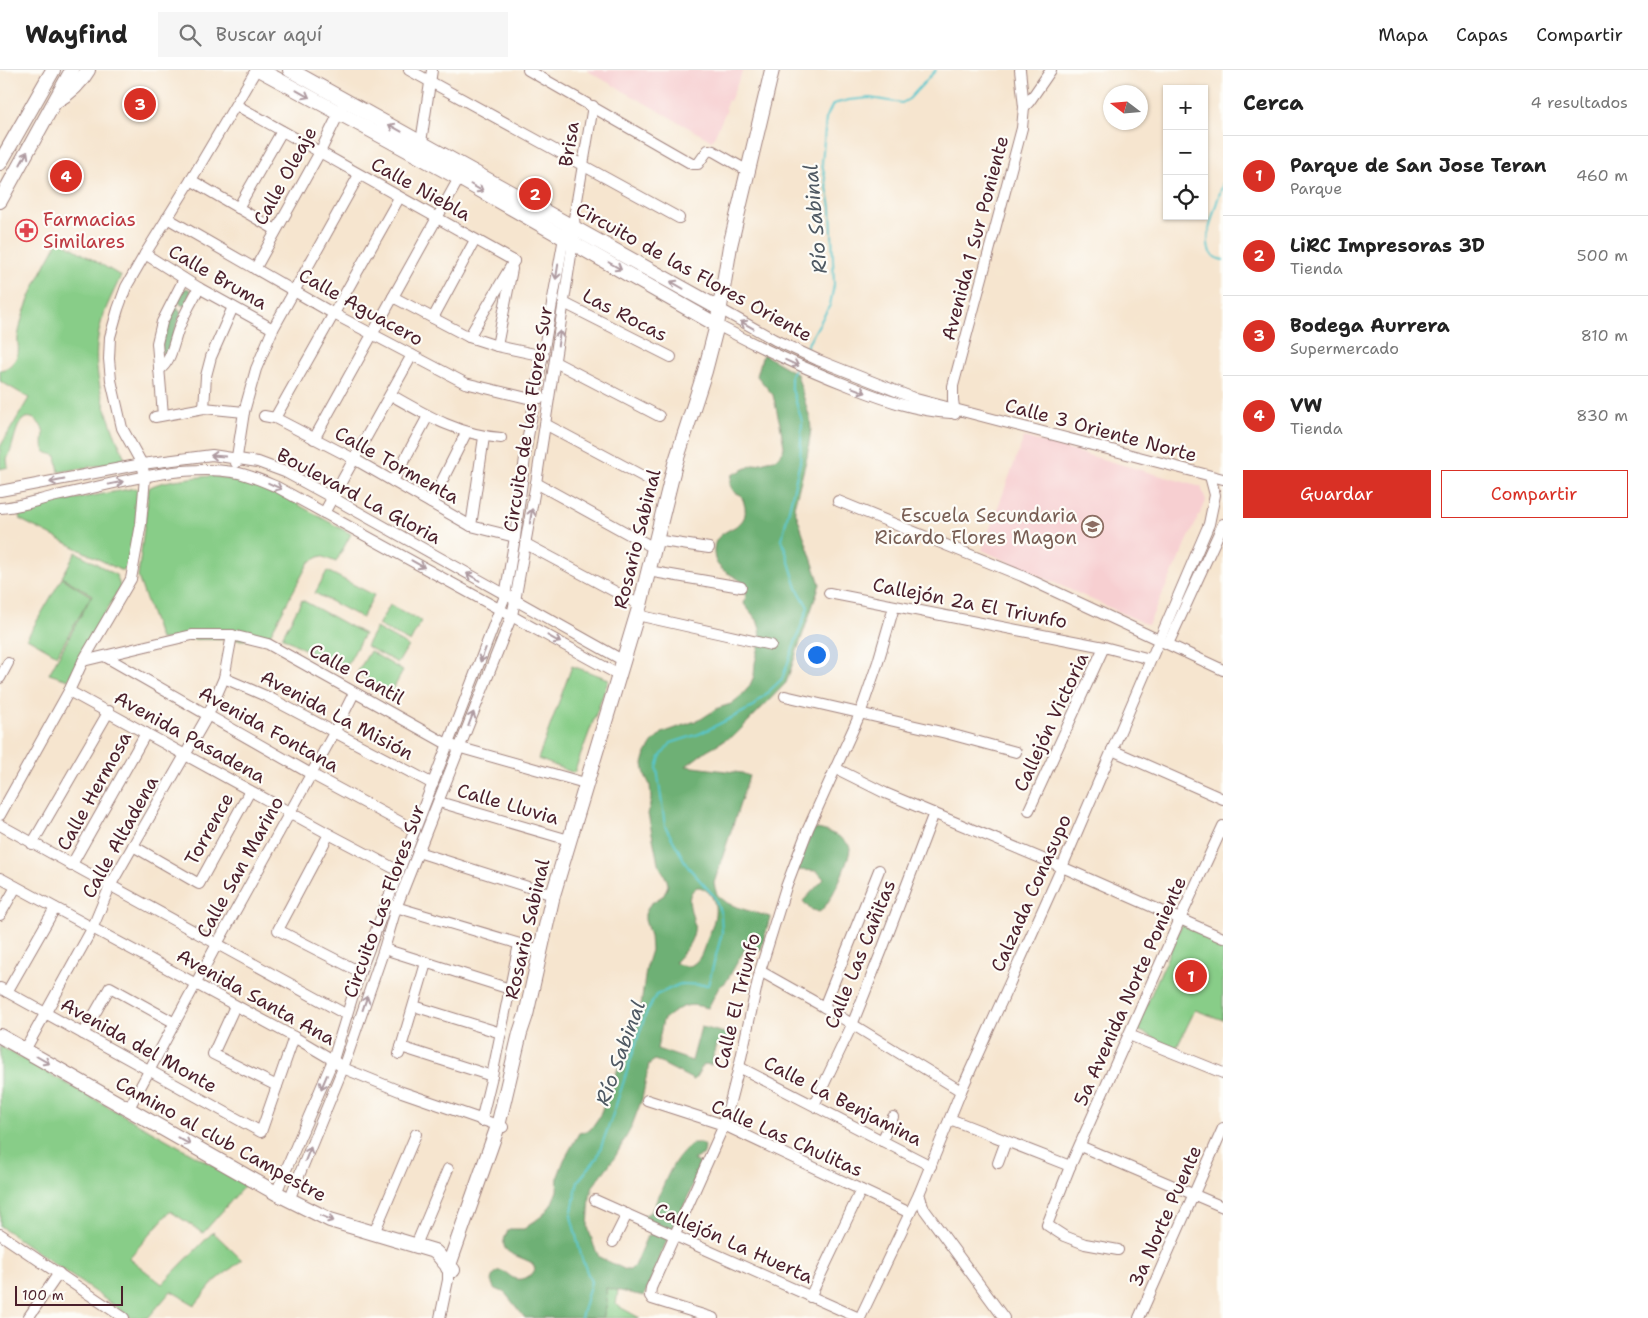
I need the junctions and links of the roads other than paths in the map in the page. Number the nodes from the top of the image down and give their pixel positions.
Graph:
1 (53, 70) edge
2 (72, 70) edge
3 (88, 70) edge
4 (256, 70) edge
5 (260, 70) edge
6 (290, 70) edge
7 (408, 70) edge
8 (432, 70) edge
9 (528, 70) edge
10 (772, 70) edge
11 (1020, 70) edge
12 (1051, 70) edge
13 (430, 82) junction
14 (345, 100) junction
15 (55, 101) junction
16 (236, 105) junction
17 (593, 106) junction
18 (1024, 107) junction
19 (339, 113) junction
20 (282, 131) junction
21 (421, 142) junction
22 (320, 152) junction
23 (0, 162) edge
24 (583, 166) junction
25 (748, 171) junction
26 (462, 172) junction
27 (359, 175) junction
28 (191, 180) junction
29 (399, 198) junction
30 (0, 201) edge
31 (238, 208) junction
32 (167, 218) junction
33 (436, 218) junction
34 (679, 218) dead end
35 (276, 230) junction
36 (571, 230) junction
37 (475, 240) junction
38 (145, 254) junction
39 (514, 261) junction
40 (255, 269) junction
41 (184, 279) junction
42 (199, 288) junction
43 (294, 290) junction
44 (393, 297) junction
45 (564, 303) junction
46 (233, 307) junction
47 (720, 309) junction
48 (334, 314) junction
49 (433, 318) junction
50 (717, 325) junction
51 (273, 330) junction
52 (372, 334) junction
53 (469, 337) junction
54 (497, 346) junction
55 (412, 355) junction
56 (544, 356) junction
57 (671, 357) dead end
58 (818, 360) joint
59 (555, 362) junction
60 (159, 370) junction
61 (813, 372) joint
62 (887, 388) junction
63 (391, 394) junction
64 (535, 397) junction
65 (549, 399) junction
66 (884, 400) junction
67 (204, 408) junction
68 (244, 412) junction
69 (954, 412) junction
70 (428, 416) junction
71 (659, 416) dead end
72 (546, 424) junction
73 (466, 433) junction
74 (484, 437) junction
75 (501, 438) dead end
76 (314, 439) junction
77 (237, 458) junction
78 (354, 459) junction
79 (142, 464) junction
80 (234, 472) junction
81 (1210, 476) junction
82 (144, 477) junction
83 (648, 479) dead end
84 (1223, 479) edge
85 (393, 481) junction
86 (536, 483) junction
87 (0, 491) edge
88 (333, 498) junction
89 (838, 501) dead end
90 (430, 503) junction
91 (0, 508) edge
92 (324, 513) junction
93 (1223, 524) edge
94 (471, 526) junction
95 (515, 536) junction
96 (526, 544) junction
97 (654, 544) junction
98 (1213, 547) junction
99 (709, 548) dead end
100 (1223, 552) edge
101 (648, 571) junction
102 (741, 587) dead end
103 (829, 593) dead end
104 (505, 596) junction
105 (516, 601) junction
106 (894, 607) junction
107 (500, 609) junction
108 (639, 610) junction
109 (512, 615) junction
110 (232, 636) junction
111 (1163, 642) junction
112 (771, 645) dead end
113 (1104, 648) junction
114 (106, 656) junction
115 (1150, 659) junction
116 (83, 661) junction
117 (624, 661) junction
118 (8, 663) dead end
119 (1223, 670) edge
120 (619, 675) junction
121 (0, 678) edge
122 (224, 678) junction
123 (69, 690) junction
124 (354, 693) junction
125 (785, 696) dead end
126 (109, 711) junction
127 (860, 714) junction
128 (208, 715) junction
129 (146, 732) junction
130 (334, 733) junction
131 (447, 744) junction
132 (460, 747) junction
133 (1112, 750) junction
134 (1016, 752) dead end
135 (186, 754) junction
136 (834, 768) junction
137 (311, 774) junction
138 (585, 783) junction
139 (433, 784) junction
140 (250, 791) junction
141 (1223, 800) edge
142 (439, 802) junction
143 (1029, 810) dead end
144 (291, 812) junction
145 (934, 813) junction
146 (0, 815) edge
147 (0, 825) edge
148 (1223, 826) edge
149 (415, 830) junction
150 (329, 834) junction
151 (569, 840) junction
152 (32, 844) junction
153 (134, 846) junction
154 (418, 852) junction
155 (71, 866) junction
156 (1062, 867) junction
157 (879, 870) dead end
158 (399, 871) junction
159 (0, 878) edge
160 (110, 886) junction
161 (16, 887) junction
162 (553, 895) junction
163 (391, 906) junction
164 (55, 908) junction
165 (0, 915) edge
166 (1180, 919) junction
167 (92, 929) junction
168 (1223, 938) edge
169 (217, 944) junction
170 (519, 944) junction
171 (384, 949) junction
172 (540, 950) junction
173 (426, 962) junction
174 (760, 970) junction
175 (360, 972) junction
176 (197, 983) junction
177 (510, 989) junction
178 (3, 990) edge
179 (234, 1006) junction
180 (414, 1006) junction
181 (824, 1007) junction
182 (45, 1013) junction
183 (347, 1015) junction
184 (175, 1023) junction
185 (852, 1025) junction
186 (502, 1033) junction
187 (83, 1034) junction
188 (1129, 1035) junction
189 (0, 1036) edge
190 (294, 1037) junction
191 (25, 1050) junction
192 (333, 1060) junction
193 (739, 1067) junction
194 (343, 1068) junction
195 (150, 1070) junction
196 (1223, 1074) edge
197 (492, 1076) junction
198 (277, 1086) junction
199 (961, 1091) junction
200 (647, 1100) dead end
201 (814, 1105) junction
202 (128, 1110) junction
203 (893, 1117) dead end
204 (950, 1119) junction
205 (481, 1121) junction
206 (724, 1124) junction
207 (501, 1127) junction
208 (1223, 1128) edge
209 (416, 1134) dead end
210 (882, 1140) junction
211 (1006, 1141) junction
212 (1080, 1146) junction
213 (998, 1163) dead end
214 (930, 1166) junction
215 (1070, 1168) junction
216 (448, 1169) dead end
217 (861, 1190) junction
218 (276, 1193) junction
219 (919, 1194) junction
220 (1194, 1194) junction
221 (289, 1200) junction
222 (594, 1200) dead end
223 (1223, 1206) edge
224 (627, 1214) junction
225 (910, 1214) junction
226 (374, 1233) junction
227 (0, 1234) edge
228 (675, 1236) junction
229 (613, 1242) dead end
230 (459, 1244) junction
231 (416, 1245) junction
232 (1118, 1250) dead end
233 (434, 1251) junction
234 (59, 1273) junction
235 (450, 1273) junction
236 (810, 1297) junction
237 (28, 1318) edge
238 (124, 1318) edge
239 (440, 1318) edge
240 (713, 1318) edge
241 (860, 1318) edge
242 (1004, 1318) edge
243 (1138, 1318) edge

1 - 23 main road
2 - 15 main road
3 - 15 main road
4 - 16 street
5 -> 19 main road
6 - 14 main road
7 - 13 street
8 - 13 street
9 - 17 street
10 - 25 main road, Rosario Sabinal
11 - 18 street, Avenida 1 Sur Poniente
12 - 18 street
13 - 21 street
13 - 24 street
14 - 19 street, Calle Oleaje
21 -> 14 main road
30 -> 15 main road
16 - 20 street, Calle Niebla
16 - 28 street
17 - 24 street, Brisa
17 - 25 street
18 - 69 street, Avenida 1 Sur Poniente
19 - 22 street, Calle Oleaje
19 - 26 main road
20 - 22 street, Calle Niebla
20 - 31 street
21 - 26 main road
22 - 27 street, Calle Niebla
22 - 35 street, Calle Oleaje
24 - 34 street
24 - 36 street, Brisa
25 - 47 main road, Rosario Sabinal
26 - 33 street
26 - 36 main road
27 - 29 street, Calle Niebla
27 - 43 street
28 - 31 street
28 - 32 street
29 - 33 street, Calle Niebla
29 - 48 street
31 - 35 street
32 - 38 street
32 - 40 street, Calle Aguacero
33 - 37 street, Calle Niebla
33 - 44 street
35 - 40 street, Calle Oleaje
36 - 45 street, Circuito de las Flores Sur
47 -> 36 main road, Circuito de las Flores Oriente
36 -> 50 main road
36 -> 56 street
37 - 39 street, Calle Niebla
37 - 49 street
38 - 41 street, Calle Bruma
38 - 79 street
39 - 53 street
39 - 54 street
40 - 43 street, Calle Aguacero
41 - 42 street, Calle Bruma
41 - 60 street
42 - 46 street, Calle Bruma
42 - 60 street
43 - 48 street, Calle Aguacero
43 - 51 street
44 - 49 street
44 - 52 street
45 - 57 street, Las Rocas
59 -> 45 street, Circuito de las Flores Sur
46 - 51 street, Calle Bruma
46 - 67 street
47 - 50 main road, Rosario Sabinal
58 -> 47 street, Circuito de las Flores Oriente
48 - 52 street, Calle Aguacero
48 - 76 street, Calle Tormenta
49 - 53 street
50 -> 61 street, Circuito de las Flores Oriente
50 - 97 main road, Rosario Sabinal
51 - 68 street
52 - 55 street, Calle Aguacero
52 - 76 street
53 - 54 street
54 - 56 street
55 - 63 street
55 - 64 street, Calle Aguacero
56 - 64 street
58 - 62 street, Calle 3 Oriente Norte
59 - 65 street, Circuito de las Flores Sur
59 - 71 street
60 - 67 street
61 -> 66 street, Calle 3 Oriente Norte
62 - 66 street
62 - 69 street, Calle 3 Oriente Norte
63 - 70 street
63 - 78 street
64 - 65 street, Calle Aguacero
64 - 95 street
65 - 72 street, Circuito de las Flores Sur
66 - 69 street, Calle 3 Oriente Norte
67 - 68 street
68 - 77 street
69 - 81 street, Calle 3 Oriente Norte
70 - 73 street
70 - 85 street
72 - 83 street
72 - 86 street, Circuito de las Flores Sur
73 - 74 street
73 - 90 street
74 - 75 street
74 - 94 street
76 - 78 street, Calle Tormenta
77 -> 79 street, Boulevard La Gloria
77 - 80 street
77 - 88 street, Boulevard La Gloria
78 - 85 street, Calle Tormenta
78 - 88 street
79 - 82 street
79 -> 87 street, Boulevard La Gloria
80 - 82 street, Boulevard La Gloria
80 -> 92 street, Boulevard La Gloria
81 - 84 street, Calle 3 Oriente Norte
81 - 111 street, Calzada Conasupo
91 -> 82 street, Boulevard La Gloria
82 - 116 street
85 - 90 street, Calle Tormenta
96 -> 86 street, Circuito de las Flores Sur
86 - 97 street
88 - 92 street
104 -> 88 street, Boulevard La Gloria
89 - 111 street
90 - 94 street, Calle Tormenta
92 -> 107 street, Boulevard La Gloria
93 - 98 street
94 - 95 street, Calle Tormenta
95 - 104 street
96 - 105 street, Circuito de las Flores Sur
96 - 108 street
97 - 99 street
97 - 101 main road, Rosario Sabinal
98 - 100 street
98 - 111 street
101 - 102 street
101 - 108 main road, Rosario Sabinal
103 - 106 street, Callejón 2a El Triunfo
104 - 105 street, Boulevard La Gloria
104 - 107 street
105 - 109 street, Circuito de las Flores Sur
105 - 117 street, Boulevard La Gloria
106 - 113 street, Callejón 2a El Triunfo
106 - 127 street, Calle El Triunfo
107 - 109 street, Boulevard La Gloria
107 -> 131 street
108 - 112 street
108 - 117 main road, Rosario Sabinal
109 -> 120 street, Boulevard La Gloria
132 -> 109 street, Circuito Las Flores Sur
110 - 114 street, Calle Cantil
110 - 122 street, Calle Altadena
110 - 124 street, Calle Cantil
111 - 115 street, Calzada Conasupo
111 - 119 street
113 - 115 street, Callejón 2a El Triunfo
113 - 143 street, Callejón Victoria
114 - 116 street, Calle Cantil
114 - 128 street, Avenida Fontana
115 - 133 street, Calzada Conasupo
116 - 123 street
117 - 120 main road, Rosario Sabinal
118 - 121 street
120 - 138 main road, Rosario Sabinal
122 - 128 street, Calle Altadena
122 - 130 street, Avenida La Misión
123 - 126 street, Avenida Pasadena
123 - 146 street
124 - 130 street, Calle San Marino
124 - 131 street, Calle Cantil
125 - 127 street
126 - 129 street, Avenida Pasadena
126 - 152 street
127 - 134 street
127 - 136 street, Calle El Triunfo
128 - 135 street, Calle Altadena
128 - 137 street, Avenida Fontana
129 - 135 street, Avenida Pasadena
129 - 155 street, Calle Hermosa
130 - 137 street, Calle San Marino
130 - 139 street, Avenida La Misión
131 - 132 street, Calle Cantil
131 - 139 street
132 - 138 street, Calle Cantil
132 - 142 street, Circuito Las Flores Sur
133 - 141 street
133 - 156 street, Calzada Conasupo
135 - 140 street, Avenida Pasadena
135 - 153 street, Calle Altadena
136 - 145 street
136 - 174 street, Calle El Triunfo
137 - 144 street, Calle San Marino
137 - 149 street, Avenida Fontana
138 - 151 main road, Rosario Sabinal
139 - 149 street
140 - 144 street, Avenida Pasadena
140 - 153 street, Torrence
142 - 151 street, Calle Lluvia
142 - 154 street, Circuito Las Flores Sur
144 - 150 street, Avenida Pasadena
144 - 169 street, Calle San Marino
145 - 156 street
145 - 185 street, Calle Las Cañitas
147 - 152 street
148 - 166 street, 5a Avenida Norte Poniente
149 - 158 street
150 - 158 street, Avenida Pasadena
150 - 175 street
151 - 162 main road, Rosario Sabinal
152 - 155 street
153 - 160 street, Calle Altadena
154 - 162 street
154 - 163 street, Circuito Las Flores Sur
155 - 160 street
156 - 166 street
156 - 199 street, Calzada Conasupo
157 - 181 street
158 - 163 street
159 - 161 street, Avenida Santa Ana
160 - 167 street, Calle Altadena
160 - 169 street
161 - 164 street, Avenida Santa Ana
161 - 165 street
162 - 172 main road, Rosario Sabinal
163 - 170 street
163 - 171 street, Circuito Las Flores Sur
163 - 175 street, Circuito Las Flores Sur
164 - 167 street, Avenida Santa Ana
164 - 178 street
166 - 168 street
166 - 188 street, 5a Avenida Norte Poniente
167 - 176 street, Avenida Santa Ana
167 - 182 street, Calle Altadena
169 - 176 street, Calle San Marino
169 - 183 street
170 - 172 street
170 - 177 street
171 - 173 street
194 -> 171 street, Circuito Las Flores Sur
172 - 207 main road, Rosario Sabinal
173 - 177 street
173 - 180 street
174 - 181 street
174 - 193 street, Calle El Triunfo
175 - 183 street, Circuito Las Flores Sur
176 - 179 street, Avenida Santa Ana
176 - 184 street, Calle San Marino
177 - 186 street
178 - 182 street, Avenida del Monte
179 - 190 street, Avenida Santa Ana
179 - 198 street
180 - 186 street
180 - 197 street
181 - 185 street
182 - 187 street, Avenida del Monte
182 - 191 street, Calle Altadena
183 - 192 street, Circuito Las Flores Sur
184 - 187 street
184 - 195 street, Calle San Marino
185 - 199 street
185 - 201 street, Calle Las Cañitas
186 - 197 street
187 - 195 street, Avenida del Monte
188 - 196 street
188 - 212 street, 5a Avenida Norte Poniente
189 - 191 main road, Camino al club Campestre
190 - 192 street, Avenida Santa Ana
190 - 198 street
191 -> 202 main road, Camino al club Campestre
192 - 194 street, Avenida Santa Ana
192 -> 218 street, Circuito Las Flores Sur
193 - 201 street, Calle La Benjamina
193 - 206 street, Calle El Triunfo
194 - 205 street, Avenida Santa Ana
221 -> 194 street, Circuito Las Flores Sur
195 - 198 street, Avenida del Monte
195 - 202 street, Calle San Marino
197 - 205 street
199 - 204 street, Calzada Conasupo
200 - 206 street, Calle Las Chulitas
201 - 210 street, Calle La Benjamina
202 -> 218 main road, Camino al club Campestre
203 - 210 street
204 - 211 street
204 - 214 street, Calzada Conasupo
205 - 207 street, Avenida Santa Ana
206 - 217 street, Calle Las Chulitas
206 - 228 street, Calle El Triunfo
207 - 230 main road, Rosario Sabinal
208 - 220 street, 3a Norte Puente
209 - 226 street
210 - 214 street, Calle La Benjamina
211 - 213 street
211 - 215 street
212 - 215 street, 5a Avenida Norte Poniente
212 - 220 street
214 - 219 street, Calzada Conasupo
215 - 232 street, 5a Avenida Norte Poniente
216 - 231 street
217 - 225 street, Calle Las Chulitas
217 - 236 street
218 - 221 main road, Camino al club Campestre
219 - 225 street, Calzada Conasupo
219 - 242 street
220 - 223 street
220 - 243 street, 3a Norte Puente
221 -> 226 main road, Camino al club Campestre
222 - 224 street, Callejón La Huerta
224 - 228 street, Callejón La Huerta
224 - 229 street
225 - 241 street, Calzada Conasupo
226 - 231 main road, Camino al club Campestre
227 - 234 street
228 - 236 street, Callejón La Huerta
228 - 240 street, Calle El Triunfo
230 - 233 main road
230 - 235 main road, Rosario Sabinal
231 - 233 main road, Camino al club Campestre
233 - 235 main road
234 - 237 street
234 - 238 street
235 - 239 street
236 - 241 street, Callejón La Huerta

